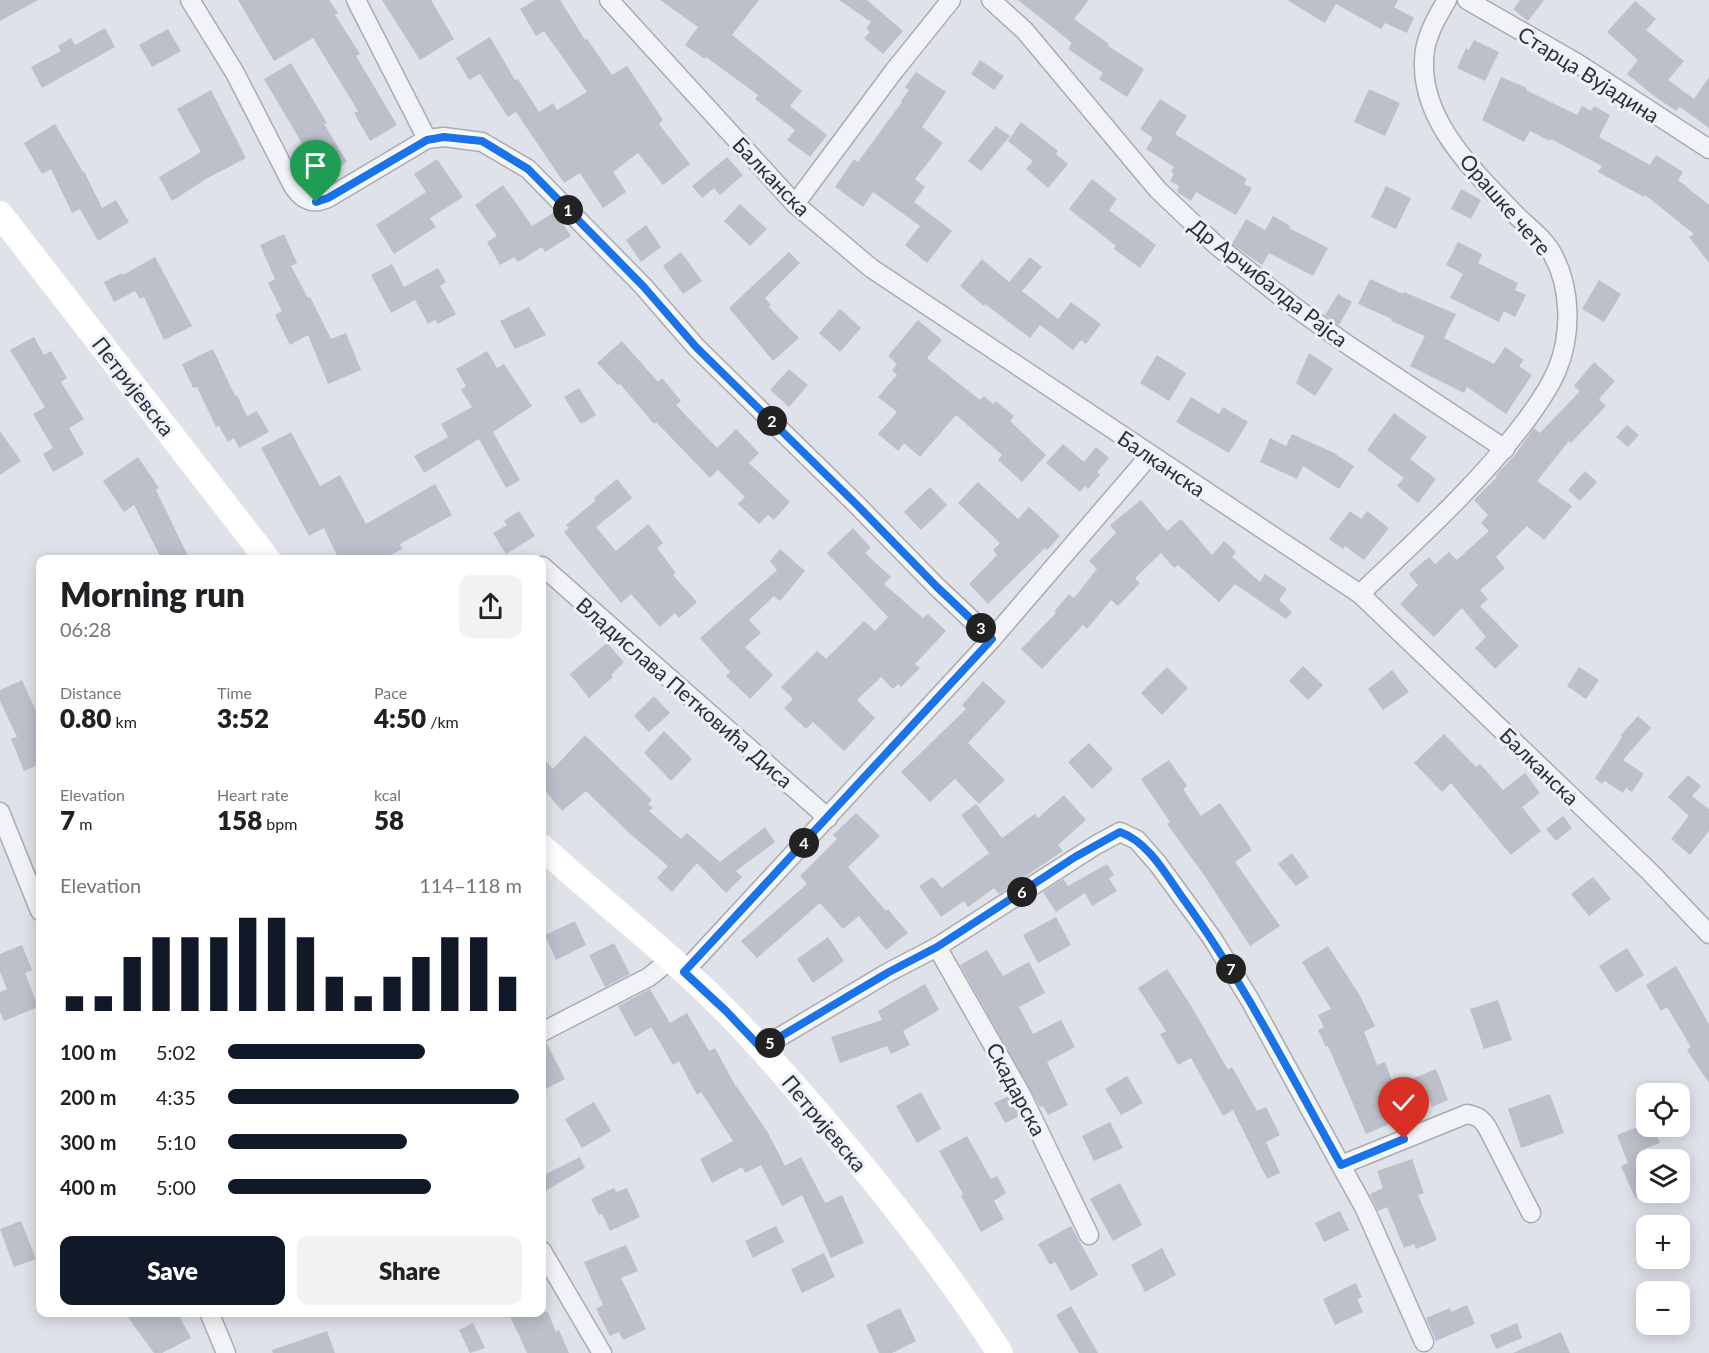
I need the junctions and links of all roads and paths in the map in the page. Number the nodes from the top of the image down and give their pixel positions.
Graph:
1 (190, 0) edge
2 (356, 0) edge
3 (609, 0) edge
4 (951, 0) edge
5 (991, 0) edge
6 (1447, 0) edge
7 (1467, 0) edge
8 (427, 140) junction
9 (1709, 149) edge
10 (795, 204) junction
11 (0, 214) edge
12 (1505, 449) junction
13 (1150, 455) junction
14 (264, 555) edge
15 (546, 571) edge
16 (1360, 594) junction
17 (992, 639) junction
18 (0, 812) edge
19 (828, 818) junction
20 (546, 851) edge
21 (36, 901) edge
22 (1709, 934) edge
23 (937, 947) junction
24 (677, 966) junction
25 (546, 1030) edge
26 (761, 1048) junction
27 (1341, 1165) junction
28 (1531, 1213) dead end
29 (1089, 1235) dead end
30 (546, 1258) edge
31 (210, 1317) edge
32 (1424, 1342) dead end
33 (226, 1353) edge
34 (602, 1353) edge
35 (1000, 1353) edge

1 - 8 street
2 - 8 street
3 - 10 street, Балканска
4 - 10 street
5 - 12 street, Др Арчибалда Рајса
6 - 12 street, Орашке чете
7 - 9 street, Старца Вујадина
8 - 17 street
10 - 13 street, Балканска
11 - 14 main road, Петријевска
12 - 16 street, Орашке чете
13 - 16 street, Балканска
13 - 17 street
15 - 19 street, Владислава Петковића Диса
16 - 22 street, Балканска
17 - 19 street
18 - 21 street
19 - 24 street
20 - 24 main road, Петријевска
23 - 26 street
23 - 27 street
23 - 29 street, Скадарска
24 - 25 street
24 - 26 main road, Петријевска
26 - 35 main road, Петријевска
27 - 28 street
27 - 32 street
30 - 34 street
31 - 33 street

